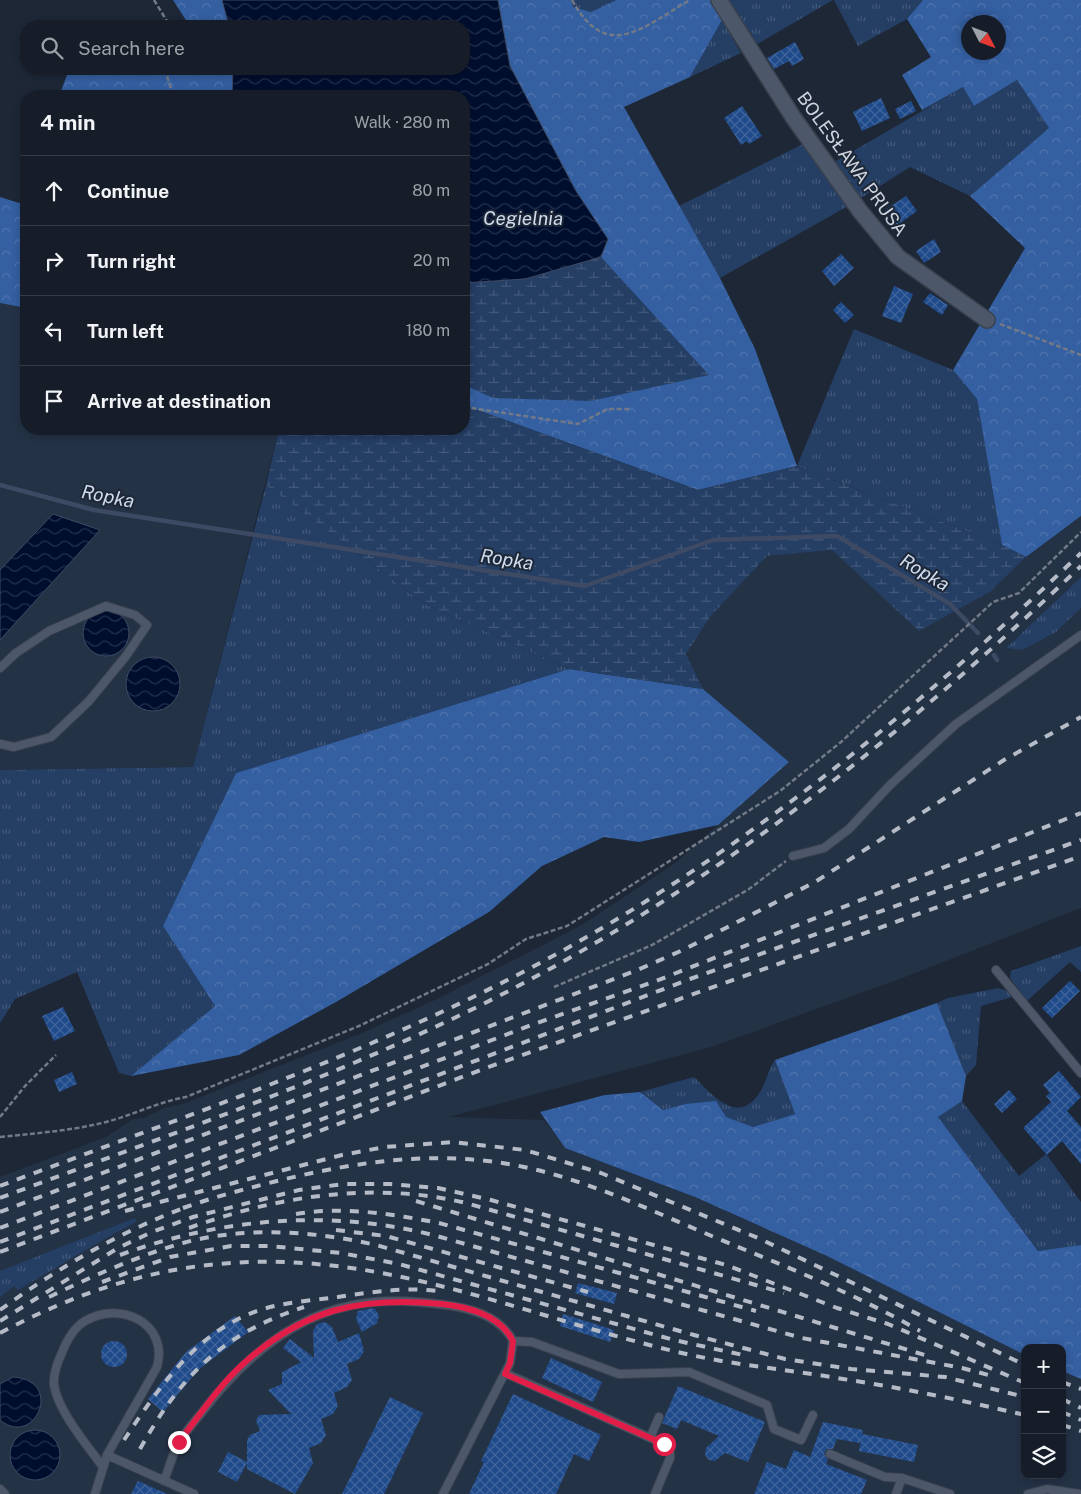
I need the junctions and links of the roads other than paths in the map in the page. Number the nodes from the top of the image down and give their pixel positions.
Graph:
1 (719, 0) edge
2 (987, 320) road end
3 (1081, 635) edge
4 (0, 668) edge
5 (0, 744) edge
6 (793, 856) road end
7 (996, 970) dead end
8 (1081, 1073) edge
9 (513, 1341) junction
10 (505, 1374) junction
11 (813, 1415) dead end
12 (659, 1417) dead end
13 (650, 1438) junction
14 (830, 1454) dead end
15 (107, 1455) junction
16 (103, 1467) junction
17 (902, 1478) junction
18 (164, 1480) junction
19 (0, 1489) edge
20 (5, 1494) edge
21 (95, 1494) edge
22 (194, 1494) edge
23 (443, 1494) edge
24 (655, 1494) edge
25 (896, 1494) edge
26 (950, 1494) edge
27 (1028, 1494) edge
28 (1079, 1494) edge

1 - 2 street, BOLESŁAWA PRUSA
3 - 6 lane
4 - 5 lane
7 - 8 lane
9 - 10 lane
9 - 11 lane
9 - 18 lane
10 - 13 lane
10 - 23 lane
12 - 13 lane
13 - 24 lane
14 - 17 lane
15 - 16 lane
15 - 16 lane
15 - 18 lane
16 - 21 lane
17 - 25 lane
17 - 26 lane
18 - 22 lane
19 - 20 lane
27 - 28 lane

